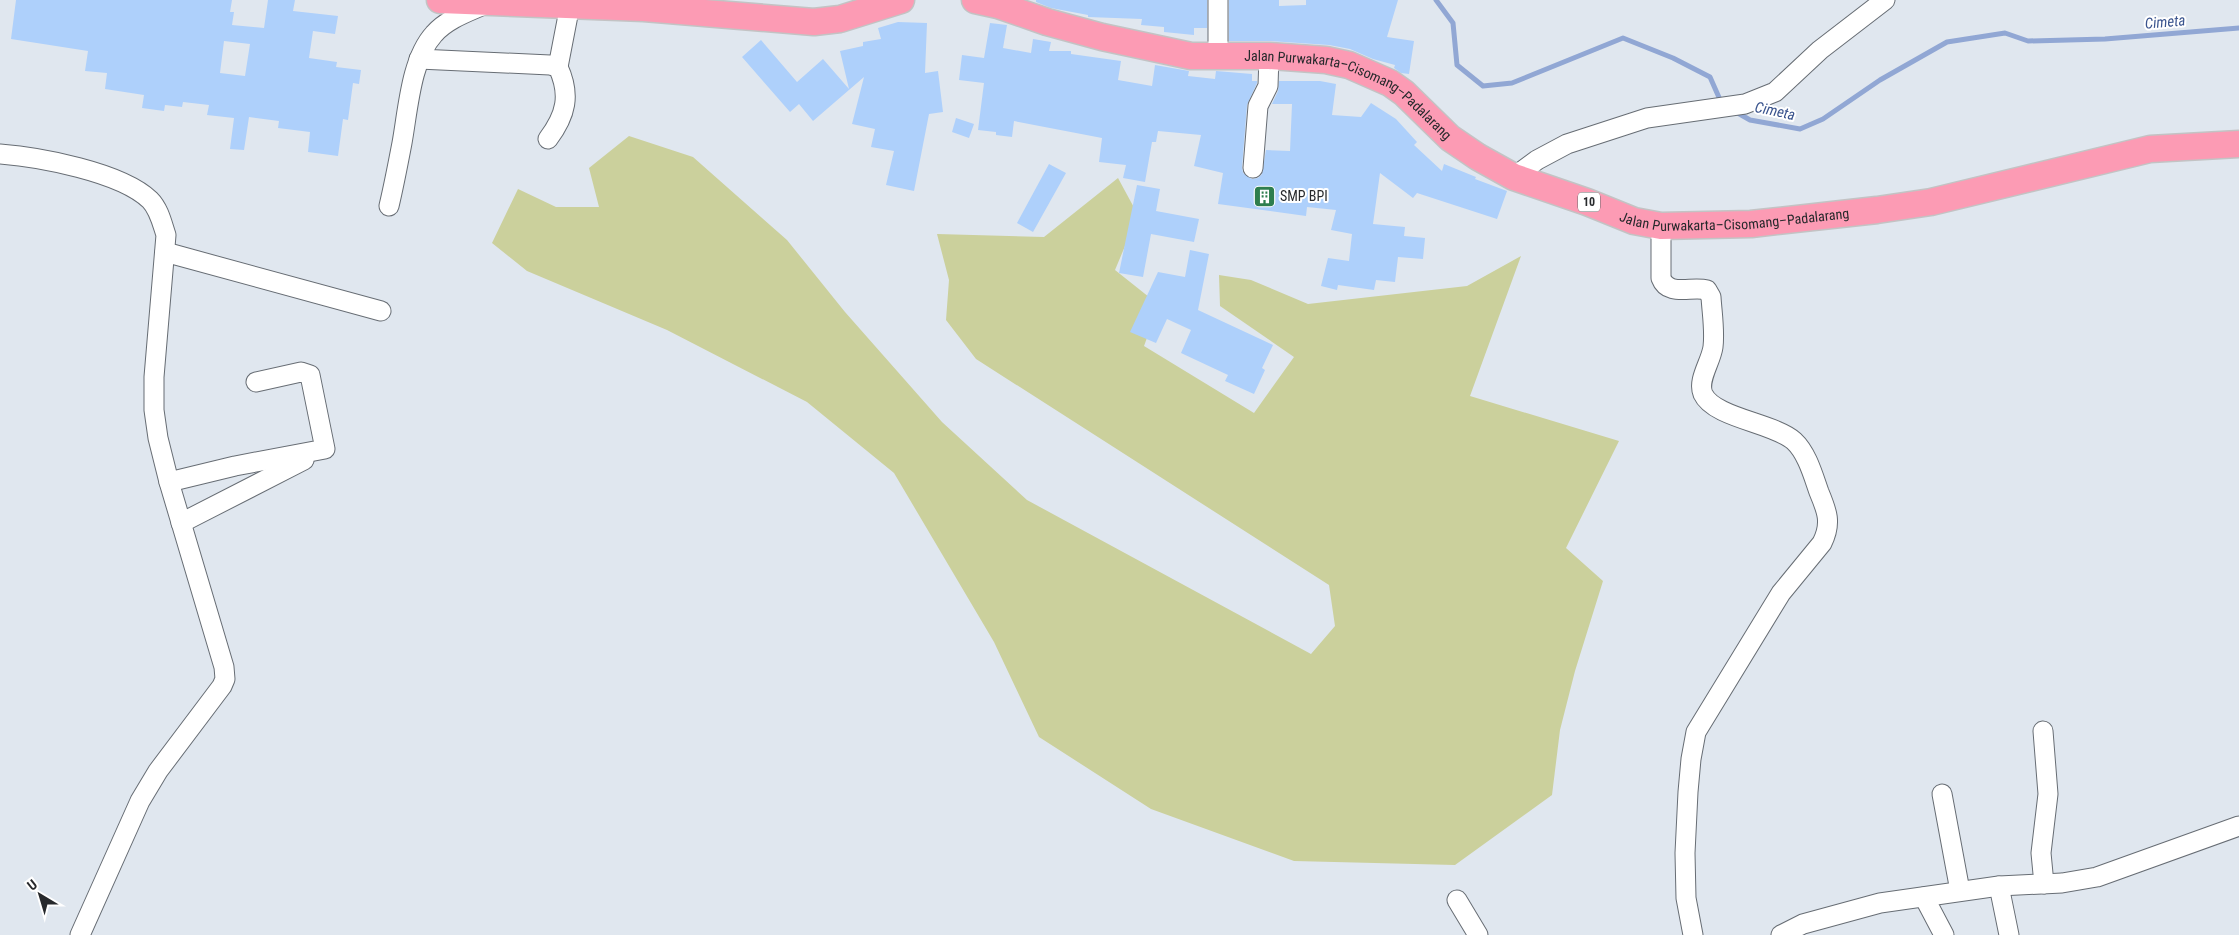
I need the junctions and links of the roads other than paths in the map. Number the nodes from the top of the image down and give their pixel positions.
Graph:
1 (440, 0) edge
2 (901, 0) edge
3 (974, 0) edge
4 (1218, 0) edge
5 (1885, 0) edge
6 (487, 3) junction
7 (570, 5) junction
8 (742, 9) edge
9 (1269, 56) junction
10 (1218, 57) junction
11 (419, 59) junction
12 (558, 67) junction
13 (548, 139) dead end
14 (2239, 144) edge
15 (0, 154) edge
16 (1253, 168) dead end
17 (1514, 177) junction
18 (389, 206) dead end
19 (1661, 226) junction
20 (165, 252) junction
21 (381, 311) dead end
22 (256, 382) dead end
23 (325, 450) junction
24 (169, 482) junction
25 (181, 523) junction
26 (2043, 731) dead end
27 (1942, 794) dead end
28 (2239, 826) edge
29 (2044, 884) junction
30 (1999, 886) junction
31 (1960, 891) junction
32 (1924, 897) junction
33 (1457, 900) dead end
34 (80, 935) edge
35 (1478, 935) edge
36 (1693, 935) edge
37 (1782, 935) edge
38 (1944, 935) edge
39 (2009, 935) edge

1 - 6 highway
2 - 8 highway
3 - 10 highway, Jalan Purwakarta–Cisomang–Padalarang / 10
4 - 10 street
5 - 17 street
6 - 7 highway
6 - 11 street
7 - 8 highway
7 - 12 street
9 - 10 highway, Jalan Purwakarta–Cisomang–Padalarang / 10
9 - 16 street
9 - 17 highway, Jalan Purwakarta–Cisomang–Padalarang / 10
11 - 12 street
11 - 18 street
12 - 13 street
14 - 19 highway, Jalan Purwakarta–Cisomang–Padalarang / 10
15 - 20 street
17 - 19 highway, Jalan Purwakarta–Cisomang–Padalarang / 10
19 - 36 street
20 - 21 street
20 - 24 street
22 - 23 street
23 - 24 street
23 - 25 street
24 - 25 street
25 - 34 street
26 - 29 street
27 - 31 street
28 - 29 street
29 - 30 street
30 - 31 street
30 - 39 street
31 - 32 street
32 - 37 street
32 - 38 street
33 - 35 street

